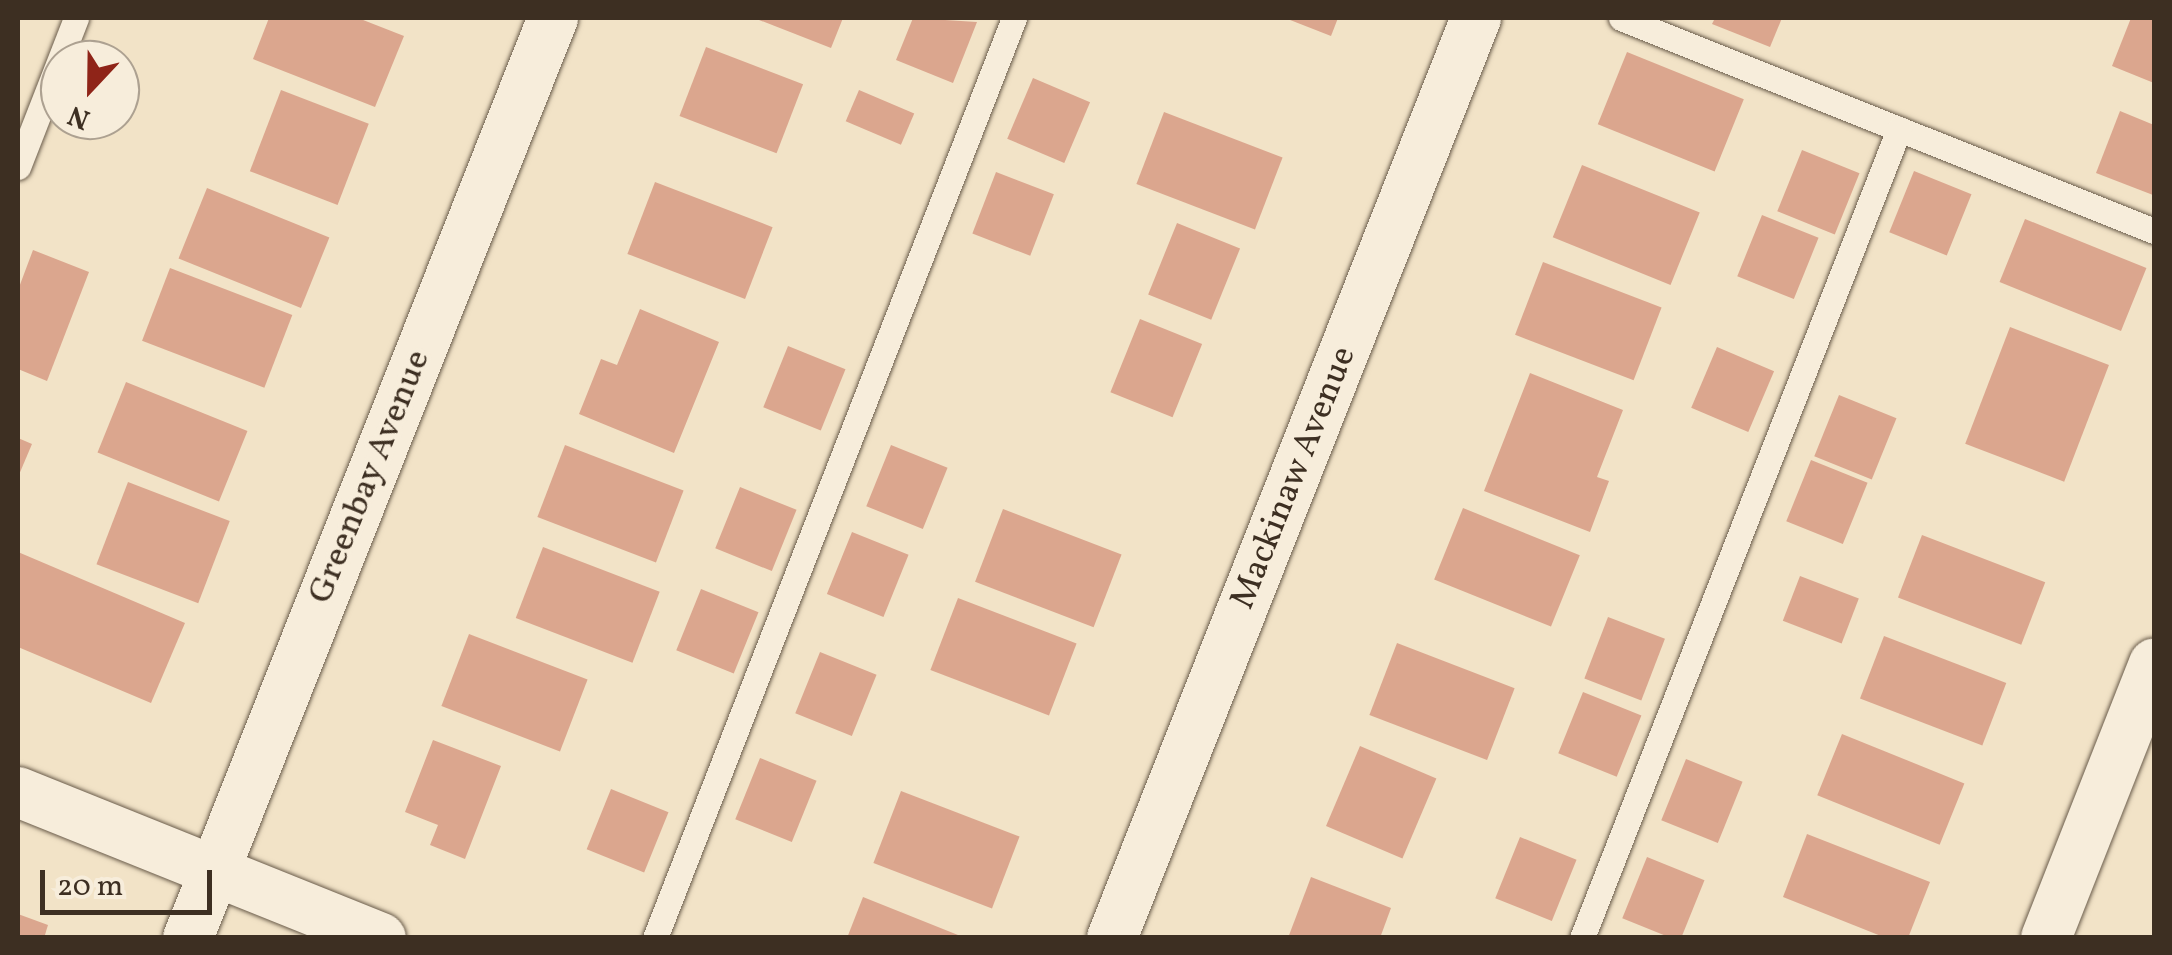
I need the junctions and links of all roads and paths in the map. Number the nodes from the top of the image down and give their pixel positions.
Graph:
1 (76, 18) edge
2 (553, 18) edge
3 (1014, 18) edge
4 (1476, 18) edge
5 (1622, 18) edge
6 (1899, 129) junction
7 (18, 167) edge
8 (2154, 231) edge
9 (2154, 664) edge
10 (18, 792) edge
11 (214, 871) junction
12 (188, 938) edge
13 (381, 938) edge
14 (654, 938) edge
15 (1112, 938) edge
16 (1582, 938) edge
17 (2046, 938) edge

1 - 7 lane
2 - 11 street, Greenbay Avenue
3 - 14 lane
4 - 15 street, Mackinaw Avenue
5 - 6 lane
6 - 8 lane
6 - 16 lane
9 - 17 street
10 - 11 street
11 - 12 street, Greenbay Avenue
11 - 13 street

